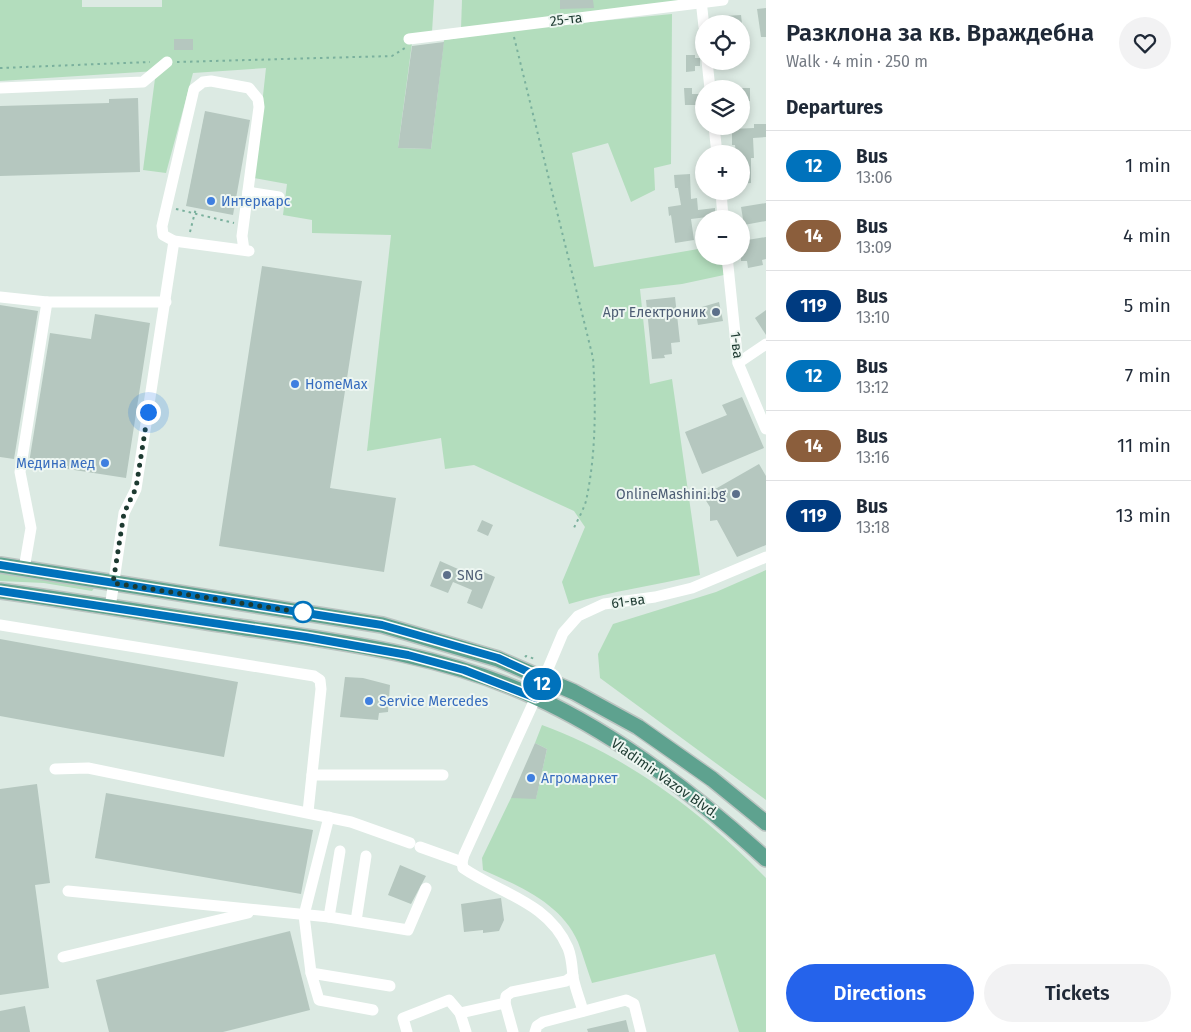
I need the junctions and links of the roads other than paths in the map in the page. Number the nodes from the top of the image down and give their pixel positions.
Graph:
1 (723, 0) edge
2 (701, 2) edge
3 (703, 15) edge
4 (409, 39) road end
5 (166, 62) road end
6 (0, 88) edge
7 (248, 192) junction
8 (279, 197) dead end
9 (174, 241) junction
10 (728, 265) edge
11 (0, 297) edge
12 (47, 302) junction
13 (166, 302) junction
14 (766, 344) edge
15 (738, 363) junction
16 (766, 429) edge
17 (766, 557) edge
18 (0, 565) edge
19 (24, 569) junction
20 (113, 583) junction
21 (0, 591) edge
22 (110, 608) junction
23 (0, 625) edge
24 (544, 679) junction
25 (536, 698) junction
26 (55, 769) dead end
27 (312, 775) junction
28 (442, 775) dead end
29 (308, 812) junction
30 (329, 817) junction
31 (764, 822) edge
32 (340, 852) dead end
33 (366, 856) dead end
34 (766, 859) edge
35 (462, 862) junction
36 (426, 888) dead end
37 (68, 891) dead end
38 (258, 911) junction
39 (304, 915) junction
40 (329, 917) junction
41 (356, 921) junction
42 (63, 957) dead end
43 (311, 973) junction
44 (573, 976) junction
45 (390, 986) dead end
46 (505, 1003) junction
47 (373, 1010) dead end
48 (583, 1010) junction
49 (460, 1013) junction
50 (407, 1032) edge
51 (466, 1032) edge
52 (513, 1032) edge
53 (535, 1032) edge
54 (641, 1032) edge

1 - 2 street, 25-та
2 - 3 street
2 - 4 street, 25-та
5 - 6 street
7 - 8 street
7 - 9 street
7 - 9 street
9 - 13 street
10 - 15 street, 1-ва
11 - 12 street
12 - 13 street
12 - 19 street
13 - 20 street
14 - 15 street
15 - 16 street, 1-ва
17 - 24 street, 61-ва
18 - 19 main road, Vladimir Vazov Blvd.
19 - 20 main road, Vladimir Vazov Blvd.
20 - 22 street
20 - 24 main road, Vladimir Vazov Blvd.
21 - 22 main road, Vladimir Vazov Blvd.
22 - 25 main road, Vladimir Vazov Blvd.
23 - 27 street
24 - 25 street, 61-ва
24 - 31 main road, Vladimir Vazov Blvd.
25 - 34 main road, Vladimir Vazov Blvd.
25 - 35 street, 61-ва
26 - 29 street
27 - 28 street
27 - 29 street
29 - 30 street
30 - 35 street
30 - 39 street
32 - 40 street
33 - 41 street
35 - 44 street
36 - 41 street
37 - 38 street
38 - 39 street
38 - 42 street
39 - 40 street
39 - 43 street
40 - 41 street
43 - 45 street
43 - 47 street
44 - 46 street
44 - 48 street
46 - 49 street
46 - 52 street
48 - 53 street
48 - 54 street
49 - 50 street
49 - 51 street

